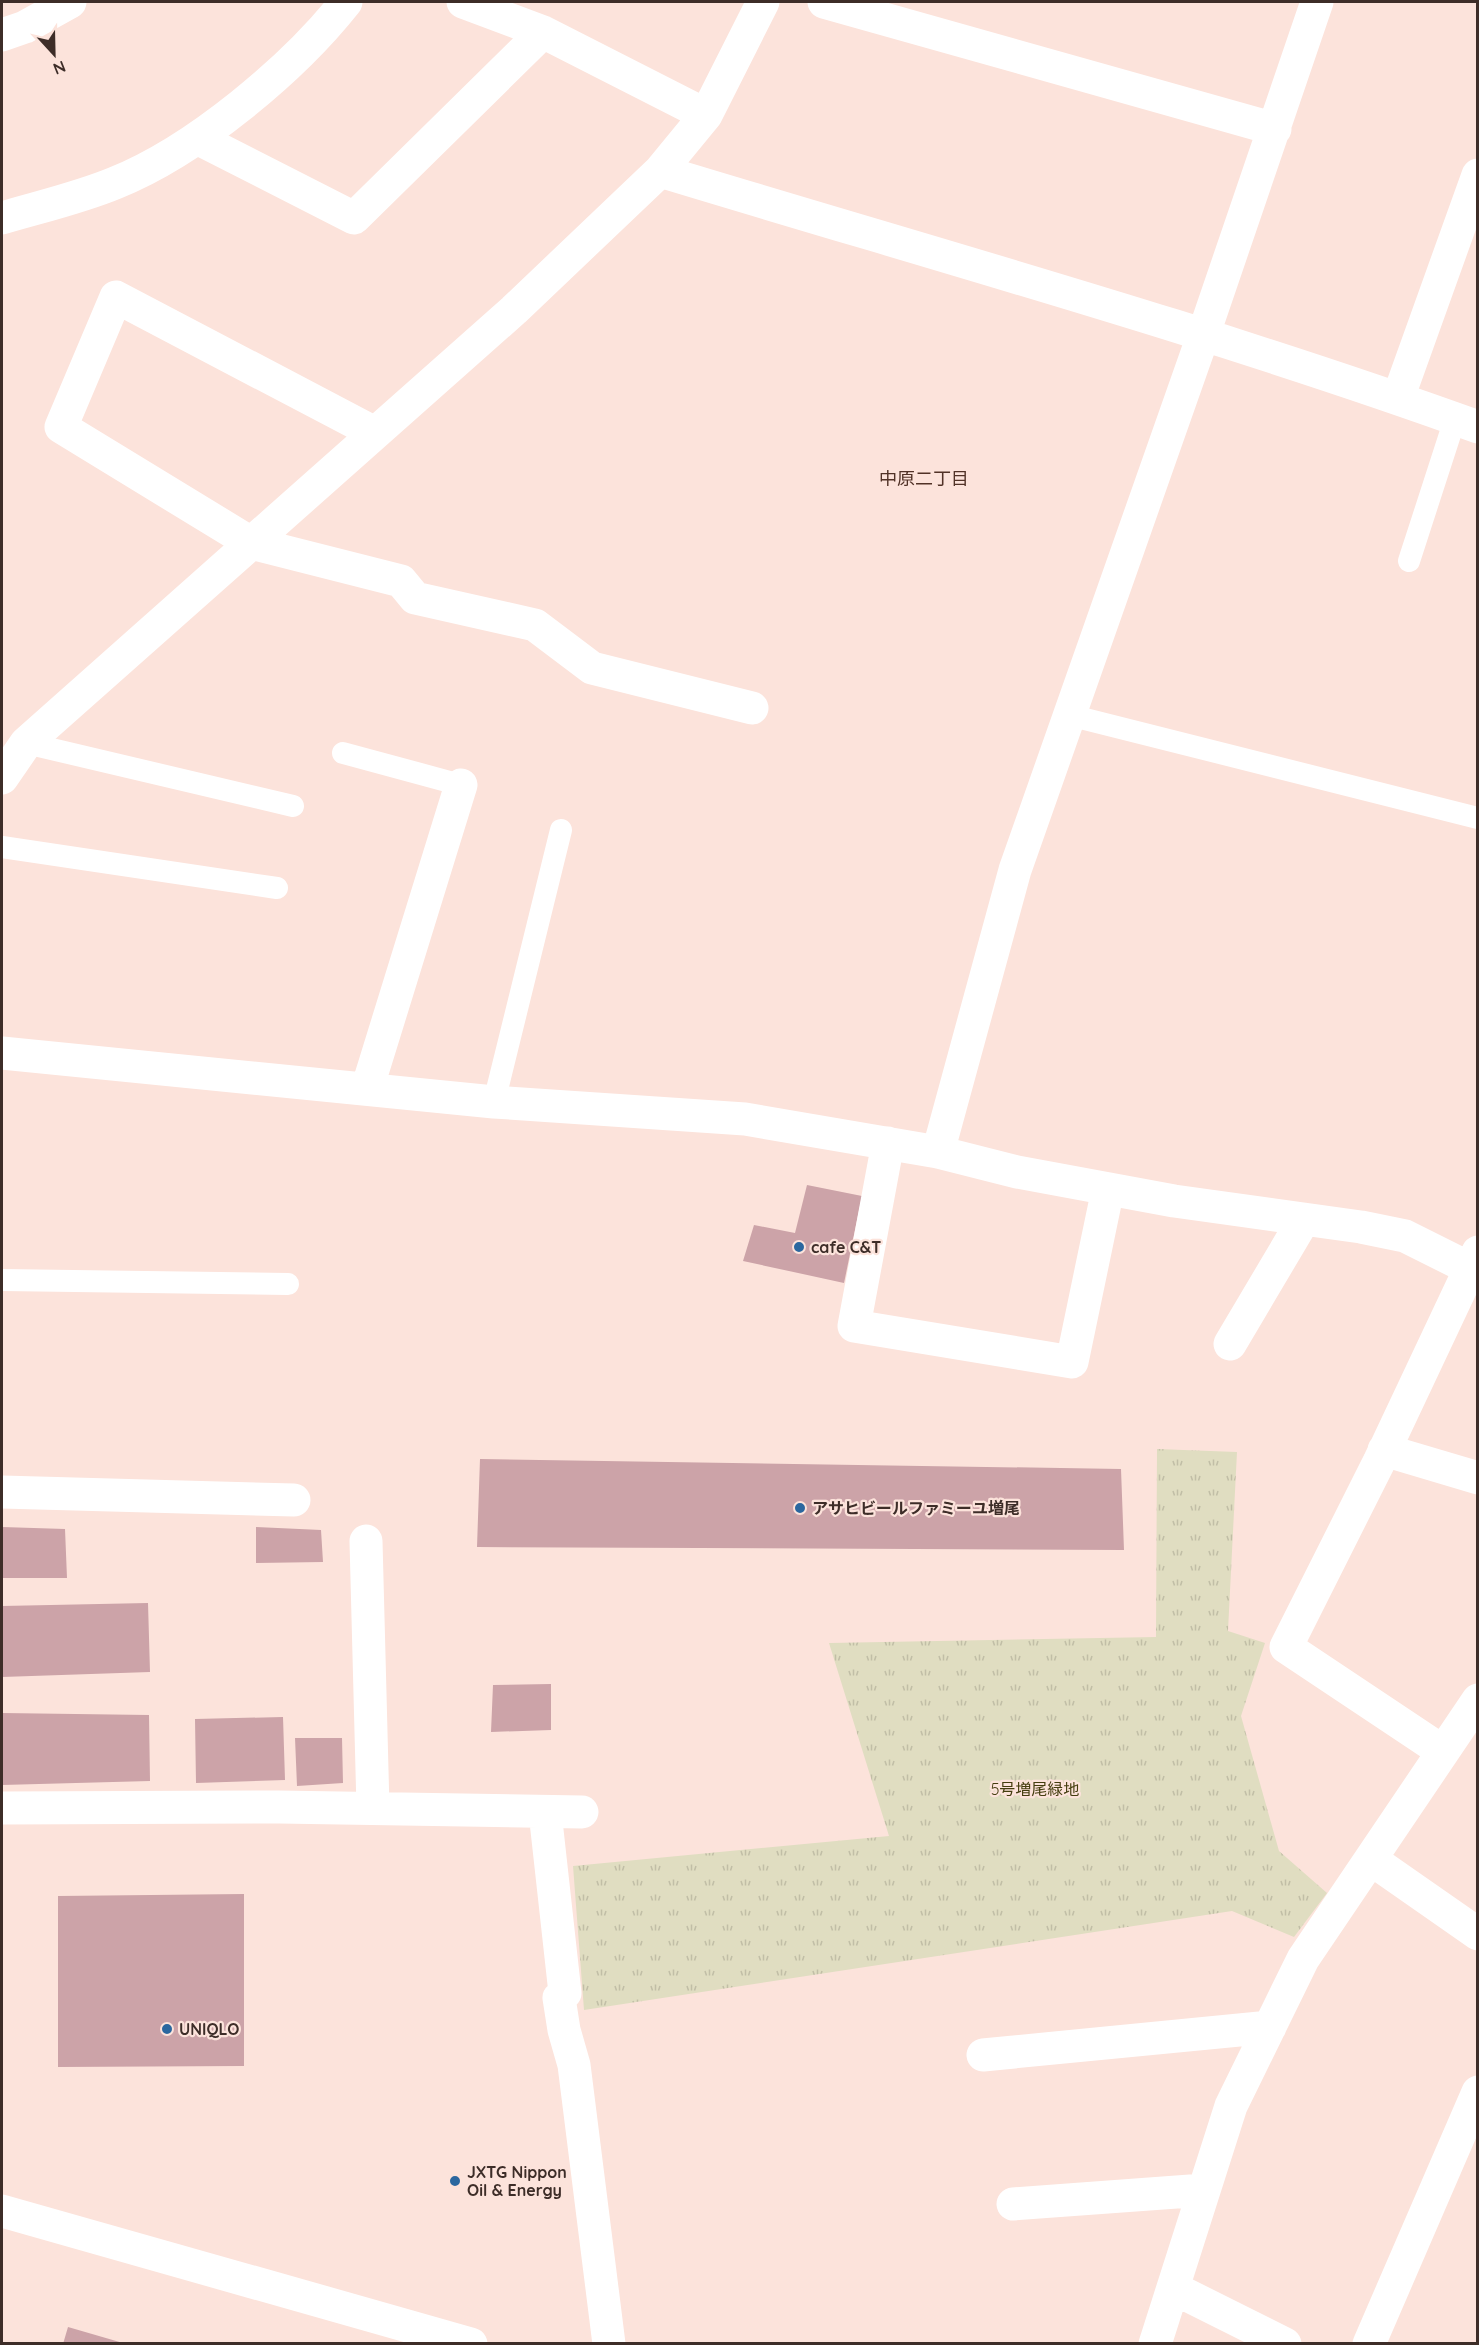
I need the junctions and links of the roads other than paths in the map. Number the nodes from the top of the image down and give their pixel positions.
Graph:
1 (70, 2) edge
2 (346, 2) edge
3 (463, 2) edge
4 (763, 2) edge
5 (824, 2) edge
6 (1317, 2) edge
7 (543, 32) junction
8 (2, 35) edge
9 (706, 115) junction
10 (1275, 129) junction
11 (199, 139) junction
12 (660, 171) junction
13 (1478, 175) edge
14 (2, 218) edge
15 (1203, 336) junction
16 (1398, 398) junction
17 (1466, 423) edge
18 (375, 433) junction
19 (251, 543) junction
20 (1409, 561) dead end
21 (752, 708) dead end
22 (1069, 715) junction
23 (26, 743) junction
24 (343, 753) dead end
25 (2, 778) edge
26 (462, 785) joint
27 (293, 806) dead end
28 (1478, 818) edge
29 (561, 830) dead end
30 (2, 847) edge
31 (277, 888) dead end
32 (2, 1053) edge
33 (368, 1089) junction
34 (494, 1102) junction
35 (888, 1143) junction
36 (938, 1152) junction
37 (1108, 1190) junction
38 (1304, 1219) junction
39 (1471, 1276) edge
40 (2, 1280) edge
41 (288, 1284) dead end
42 (1230, 1344) dead end
43 (1384, 1450) junction
44 (1478, 1478) edge
45 (2, 1492) edge
46 (294, 1500) dead end
47 (366, 1541) dead end
48 (1478, 1700) edge
49 (1442, 1751) junction
50 (2, 1808) edge
51 (373, 1808) junction
52 (545, 1812) junction
53 (582, 1812) dead end
54 (1372, 1860) junction
55 (1478, 1934) edge
56 (1270, 2027) junction
57 (983, 2055) dead end
58 (1478, 2092) edge
59 (1204, 2190) junction
60 (1013, 2204) dead end
61 (2, 2211) edge
62 (1173, 2288) junction
63 (471, 2343) edge
64 (609, 2343) edge
65 (1155, 2343) edge
66 (1285, 2343) edge
67 (1369, 2343) edge

1 - 8 street
2 - 11 street
3 - 7 street
4 - 9 street
5 - 10 street
6 - 10 street
7 - 9 street
7 - 11 street
9 - 12 street
10 - 15 street
11 - 14 street
12 - 15 street
12 - 18 street
13 - 16 street
15 - 16 street
15 - 22 street
16 - 17 street
17 - 20 lane
18 - 19 street
18 - 19 street
19 - 21 street
19 - 23 street
22 - 28 lane
22 - 36 street
23 - 25 street
23 - 27 lane
24 - 26 lane
26 - 33 street
29 - 34 lane
30 - 31 lane
32 - 33 street
33 - 34 street
34 - 35 street
35 - 36 street
35 - 37 street
36 - 37 street
37 - 38 street
38 - 39 street
38 - 42 street
39 - 43 street
40 - 41 lane
43 - 44 street
43 - 49 street
45 - 46 street
47 - 51 street
48 - 49 street
49 - 54 street
50 - 51 street
51 - 52 street
52 - 53 street
52 - 64 street
54 - 55 street
54 - 56 street
56 - 57 street
56 - 59 street
58 - 67 street
59 - 60 street
59 - 62 street
61 - 63 street
62 - 65 street
62 - 66 street

